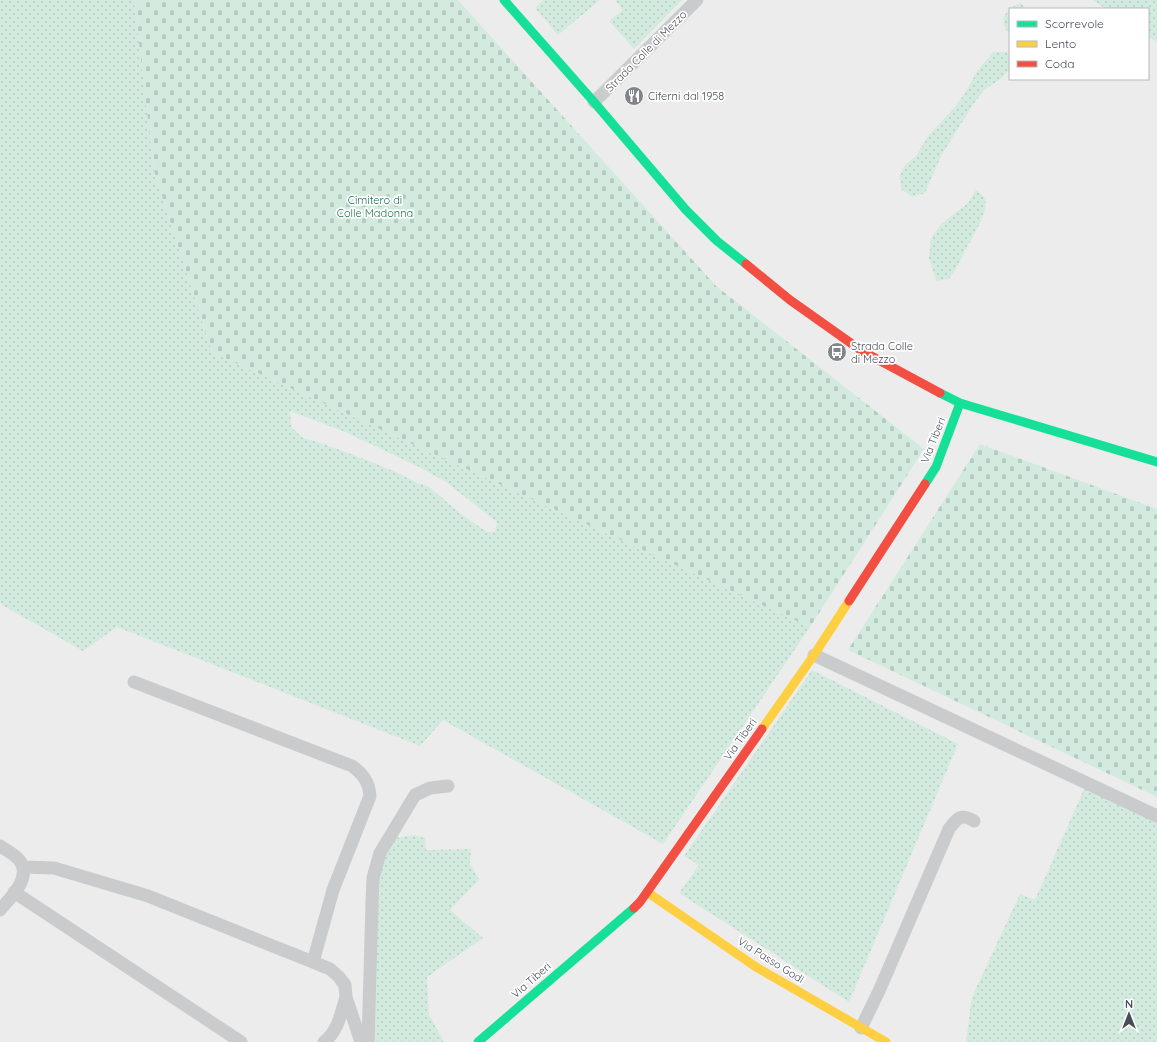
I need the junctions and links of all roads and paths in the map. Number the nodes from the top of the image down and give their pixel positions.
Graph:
1 (504, 0) edge
2 (697, 0) edge
3 (594, 102) junction
4 (960, 403) junction
5 (1157, 462) edge
6 (814, 655) junction
7 (134, 682) dead end
8 (448, 786) dead end
9 (1157, 816) edge
10 (974, 821) dead end
11 (0, 846) edge
12 (23, 868) junction
13 (14, 892) junction
14 (647, 892) junction
15 (0, 910) edge
16 (313, 962) junction
17 (346, 998) junction
18 (861, 1028) junction
19 (241, 1042) edge
20 (324, 1042) edge
21 (361, 1042) edge
22 (368, 1042) edge
23 (478, 1042) edge
24 (886, 1042) edge

1 - 3 street
2 - 3 lane, Strada Colle di Mezzo
3 - 4 street
4 - 5 street
4 - 6 street, Via Tiberi
6 - 9 lane
6 - 14 street, Via Tiberi
7 - 16 lane
8 - 22 lane
10 - 18 lane
11 - 12 lane
12 - 13 lane
12 - 16 lane
13 - 15 lane
13 - 19 lane
14 - 18 street, Via Passo Godi
14 - 23 street, Via Tiberi
16 - 17 lane
17 - 20 lane
17 - 21 lane
18 - 24 street, Via Passo Godi

